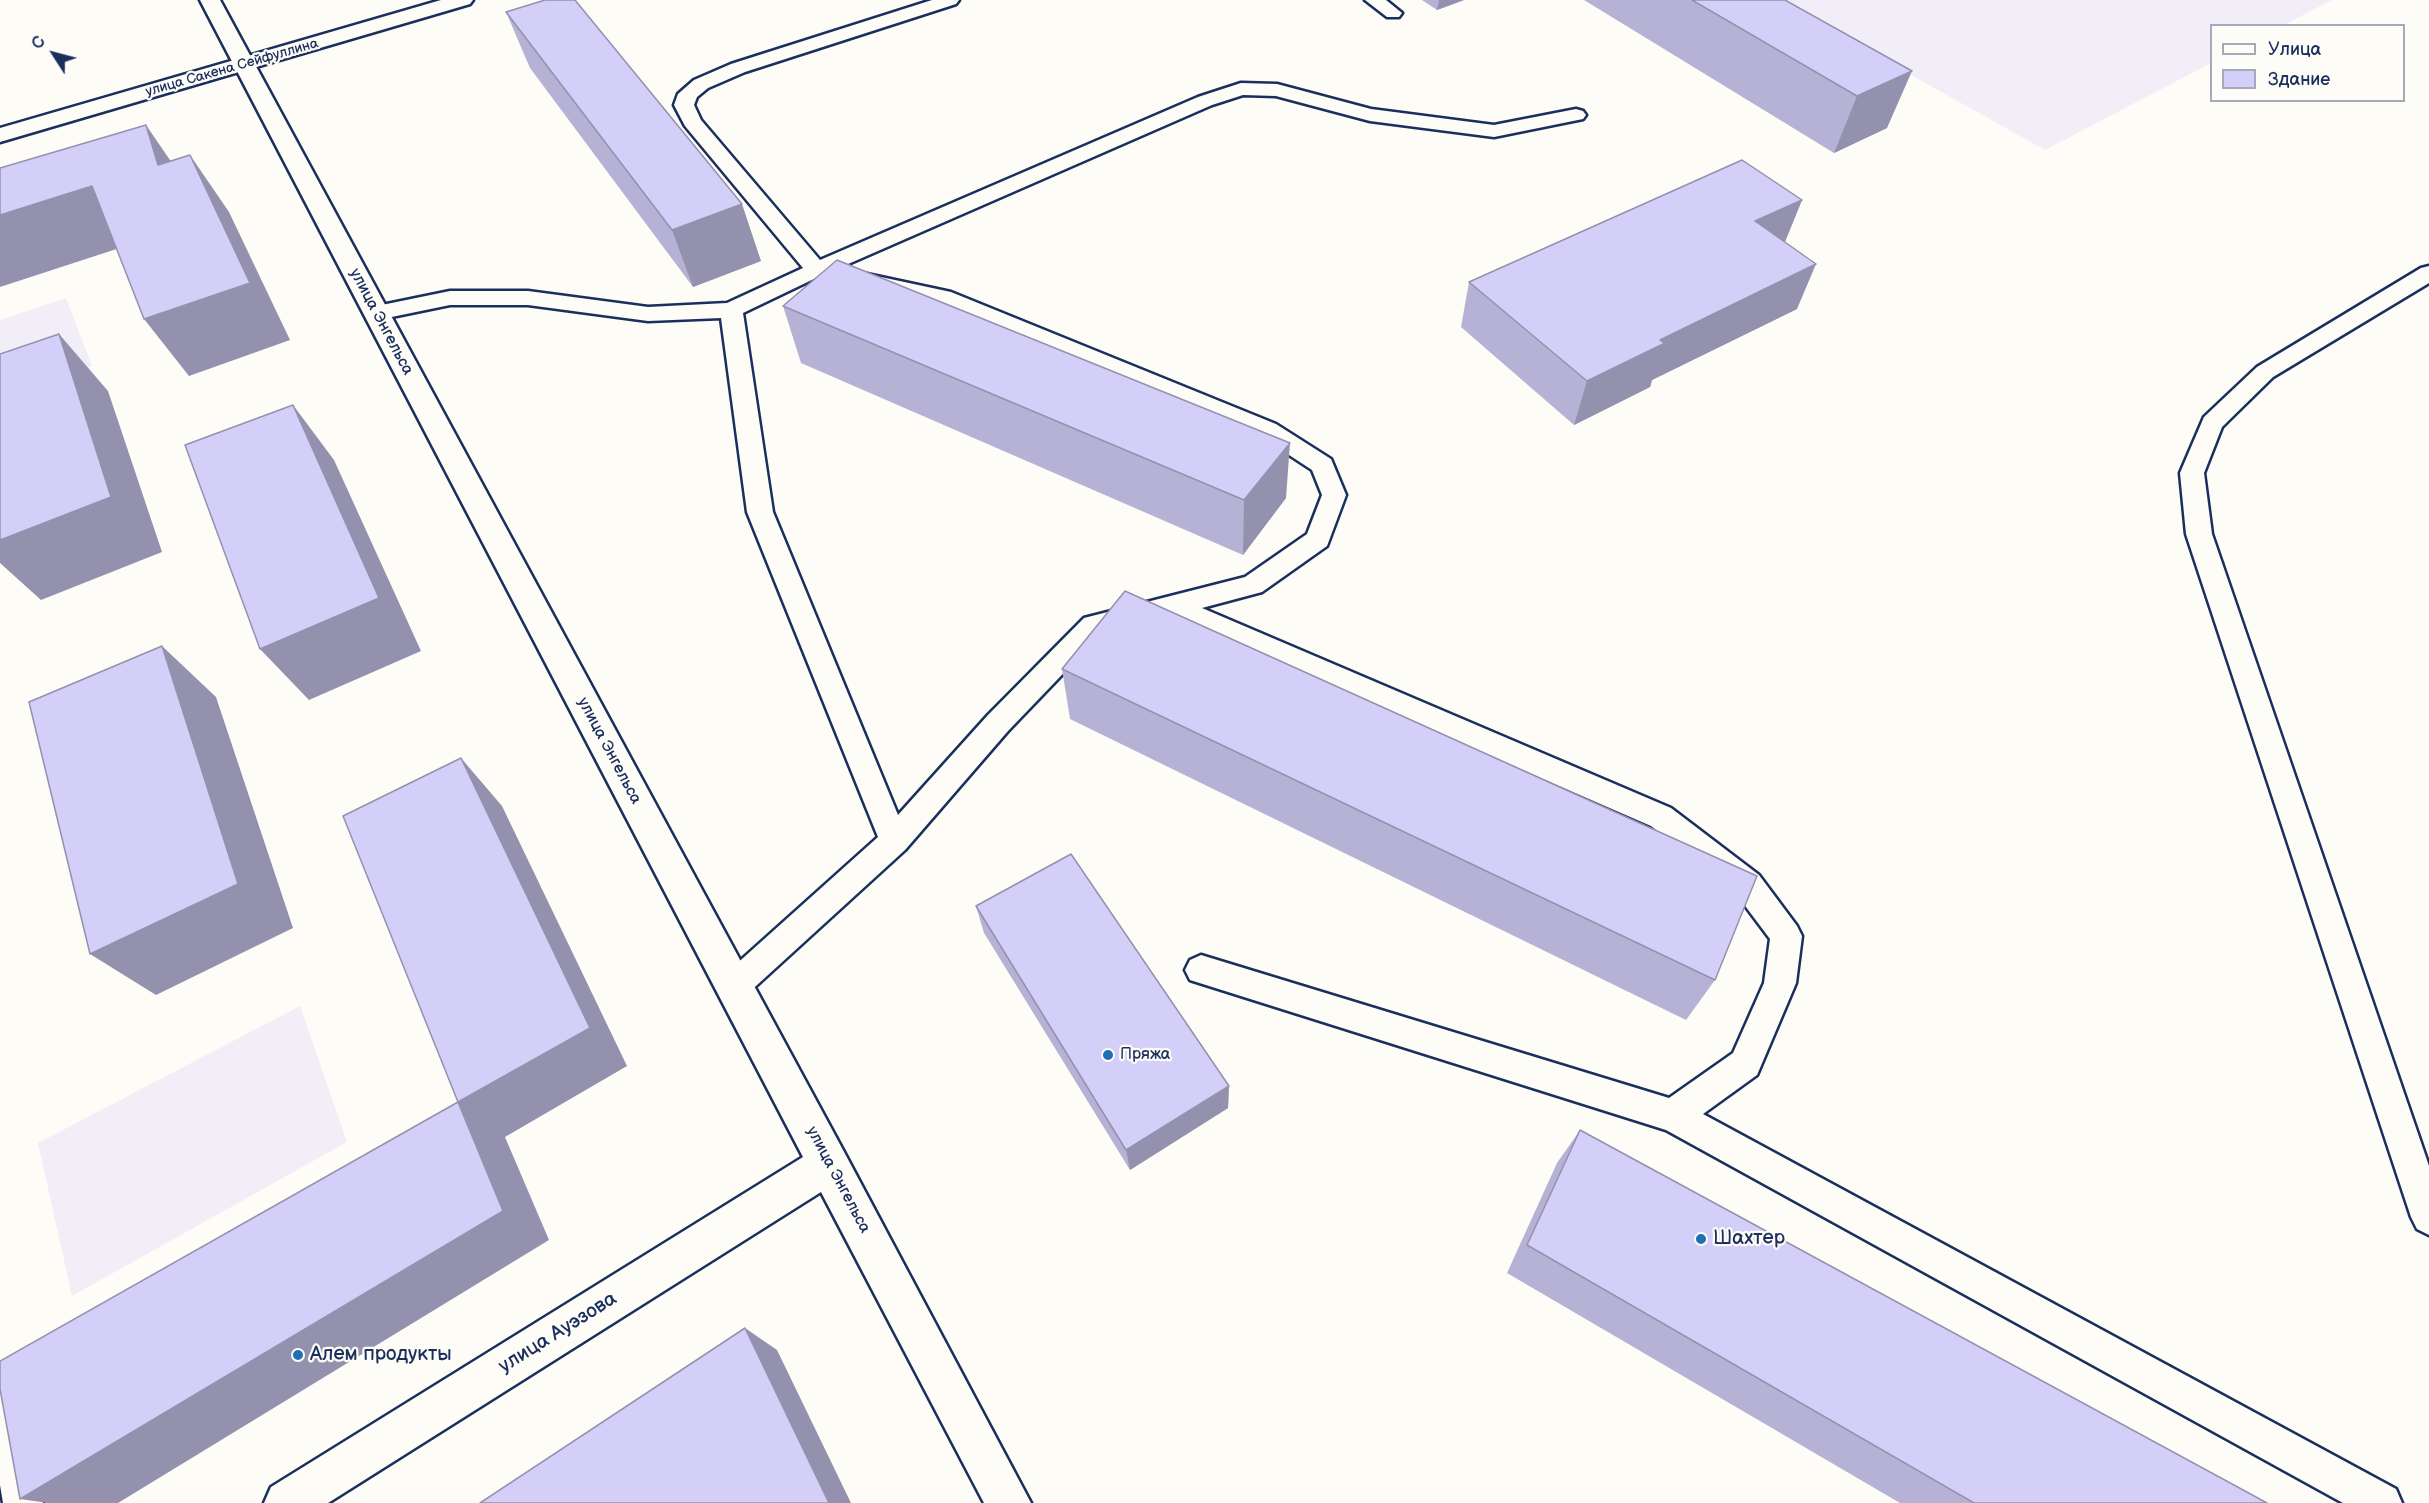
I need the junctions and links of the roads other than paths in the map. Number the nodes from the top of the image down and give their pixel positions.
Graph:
1 (210, 0) edge
2 (463, 0) edge
3 (950, 0) edge
4 (1374, 0) edge
5 (1393, 13) dead end
6 (245, 64) junction
7 (1576, 115) dead end
8 (0, 135) edge
9 (816, 270) junction
10 (2429, 273) edge
11 (731, 310) junction
12 (377, 313) junction
13 (1169, 605) junction
14 (894, 841) junction
15 (1201, 970) dead end
16 (734, 986) junction
17 (1673, 1116) junction
18 (829, 1164) junction
19 (2429, 1217) edge
20 (0, 1386) edge
21 (23, 1503) edge
22 (287, 1503) edge
23 (1008, 1503) edge
24 (2382, 1503) edge

1 - 6 street, улица Энгельса
2 - 6 street, улица Сакена Сейфуллина
3 - 9 lane
4 - 5 lane
6 - 8 street, улица Сакена Сейфуллина
6 - 12 street, улица Энгельса
7 - 9 lane
9 - 11 lane
9 - 13 lane
10 - 19 lane
11 - 12 lane
11 - 14 lane
12 - 16 street, улица Энгельса
13 - 14 lane
13 - 17 lane
14 - 16 lane
15 - 17 lane
16 - 18 street, улица Энгельса
17 - 24 lane
18 - 22 street, улица Ауэзова
18 - 23 street, улица Энгельса
20 - 21 lane

